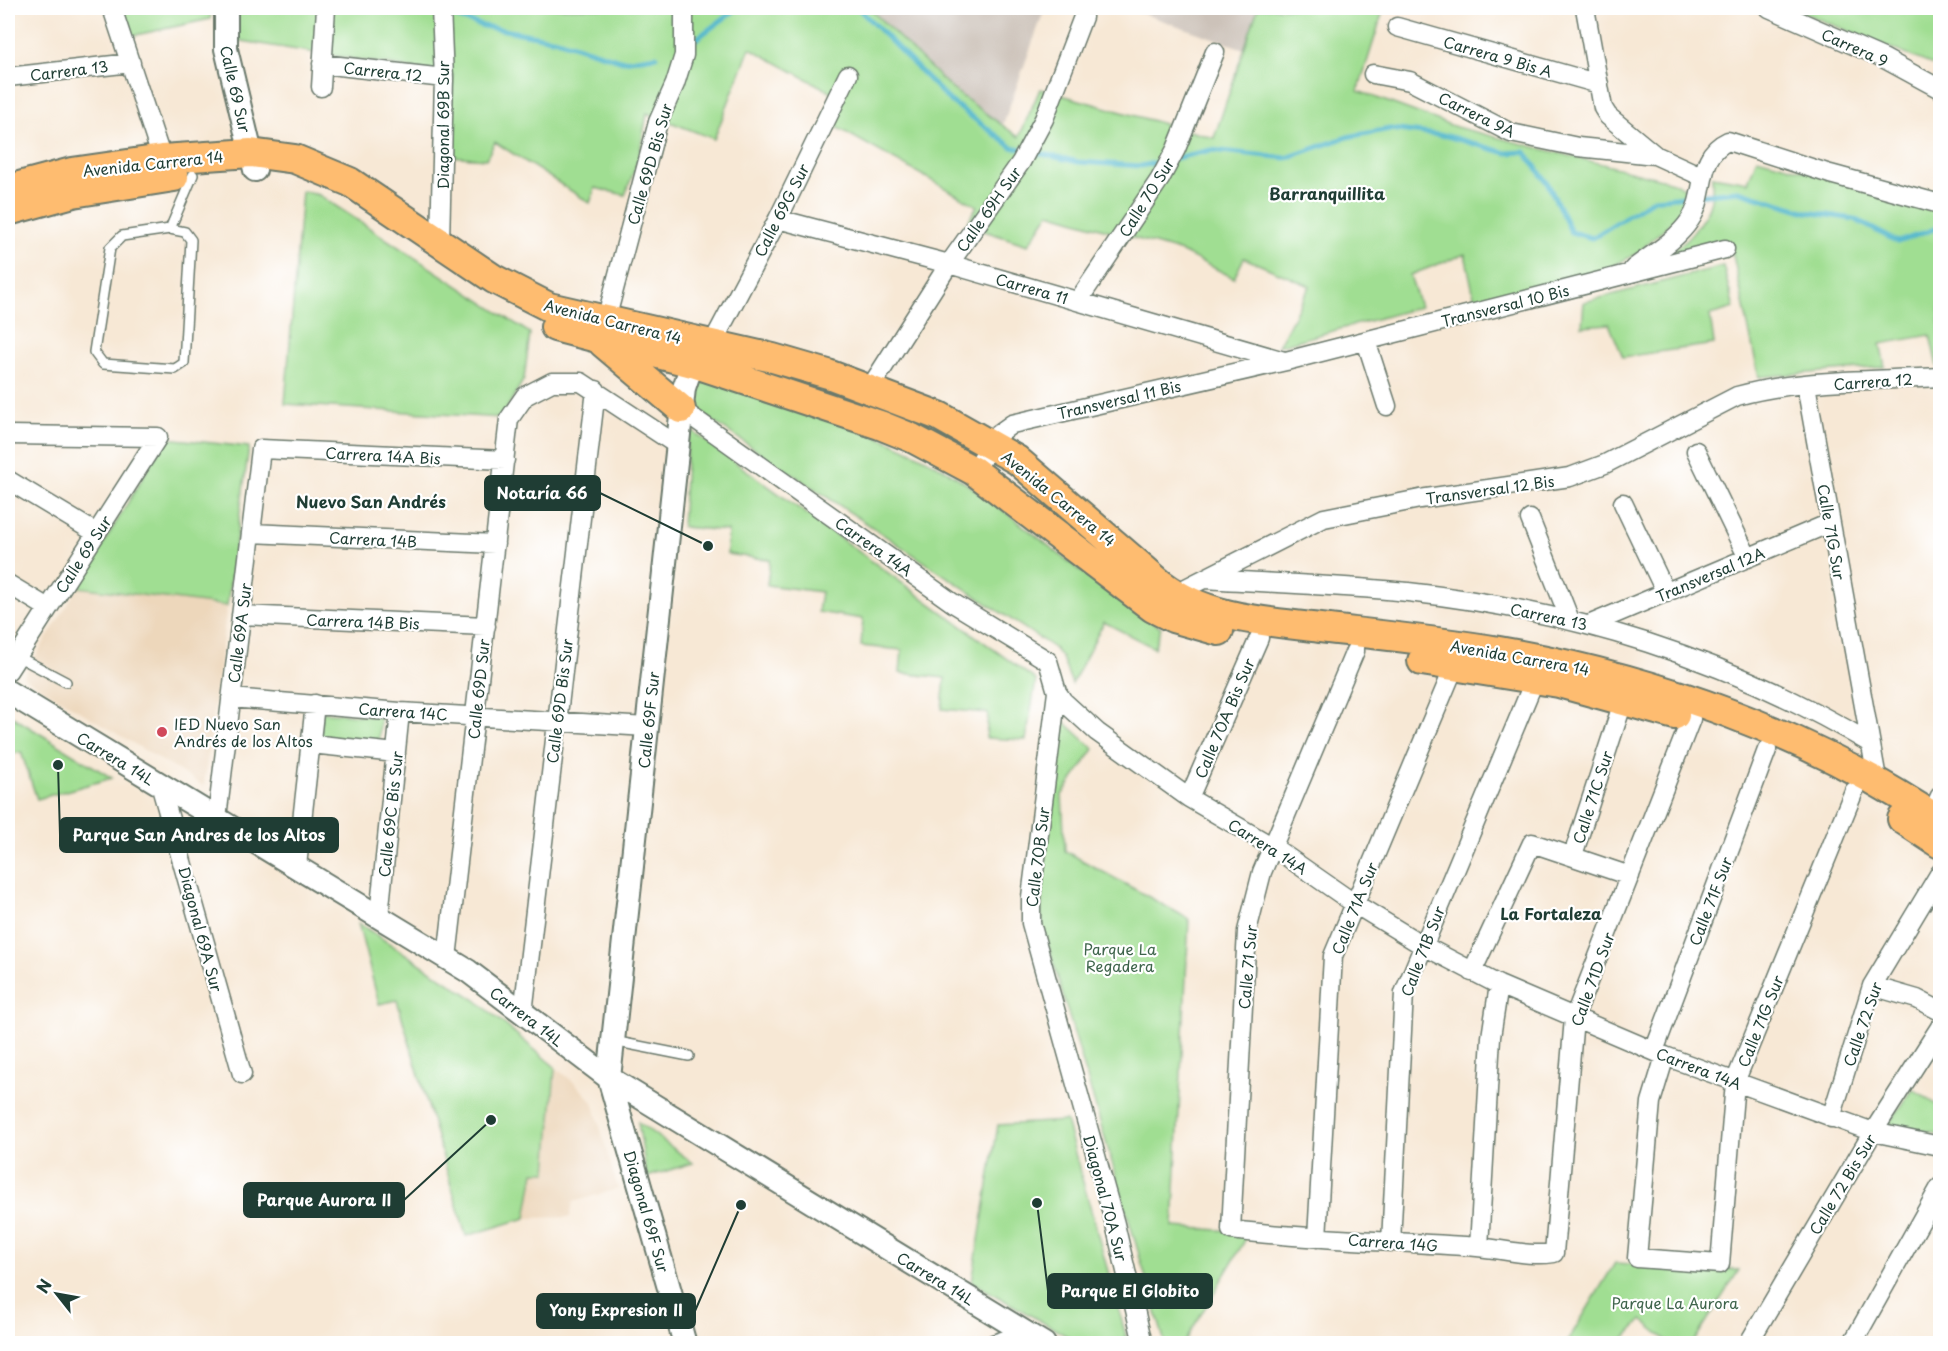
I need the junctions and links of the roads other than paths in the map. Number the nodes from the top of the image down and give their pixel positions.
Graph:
1 (112, 8) edge
2 (226, 8) edge
3 (326, 8) edge
4 (441, 8) edge
5 (684, 8) edge
6 (1585, 8) edge
7 (1769, 8) edge
8 (1083, 17) dead end
9 (1397, 27) dead end
10 (1215, 52) dead end
11 (131, 63) junction
12 (322, 64) junction
13 (1373, 74) dead end
14 (848, 75) dead end
15 (8, 77) edge
16 (444, 78) junction
17 (1599, 84) junction
18 (321, 87) dead end
19 (1941, 89) edge
20 (1655, 155) junction
21 (162, 159) junction
22 (253, 162) junction
23 (193, 175) junction
24 (1702, 181) junction
25 (8, 189) edge
26 (1941, 204) edge
27 (8, 211) edge
28 (778, 219) junction
29 (170, 230) junction
30 (440, 242) junction
31 (1725, 249) dead end
32 (949, 264) junction
33 (1627, 274) junction
34 (1078, 301) junction
35 (603, 330) junction
36 (1366, 341) junction
37 (704, 354) junction
38 (1286, 361) junction
39 (1941, 377) edge
40 (1806, 385) junction
41 (870, 388) junction
42 (596, 390) junction
43 (1387, 406) dead end
44 (681, 409) junction
45 (8, 435) edge
46 (992, 444) junction
47 (677, 445) junction
48 (261, 449) joint
49 (1696, 451) dead end
50 (505, 460) junction
51 (974, 471) junction
52 (8, 480) edge
53 (1623, 503) dead end
54 (1530, 519) dead end
55 (1830, 523) junction
56 (96, 533) junction
57 (251, 533) junction
58 (495, 544) junction
59 (1748, 558) junction
60 (1204, 579) junction
61 (8, 584) edge
62 (1666, 592) junction
63 (1174, 594) junction
64 (48, 608) junction
65 (241, 615) junction
66 (1570, 620) junction
67 (1591, 624) junction
68 (486, 626) junction
69 (1258, 638) junction
70 (1356, 651) junction
71 (12, 664) edge
72 (1455, 665) junction
73 (1535, 679) junction
74 (66, 682) dead end
75 (8, 692) edge
76 (1057, 692) junction
77 (231, 698) junction
78 (1624, 699) junction
79 (315, 704) junction
80 (400, 712) junction
81 (476, 715) junction
82 (1690, 719) junction
83 (557, 721) junction
84 (647, 727) junction
85 (1870, 743) junction
86 (310, 744) junction
87 (1767, 750) junction
88 (396, 753) junction
89 (160, 784) junction
90 (1866, 788) junction
91 (1189, 798) junction
92 (1937, 810) edge
93 (217, 818) junction
94 (1941, 844) edge
95 (1273, 847) junction
96 (1573, 855) junction
97 (297, 866) junction
98 (1941, 873) edge
99 (1630, 876) junction
100 (1355, 904) junction
101 (379, 916) junction
102 (1422, 945) junction
103 (447, 958) junction
104 (1472, 972) junction
105 (1499, 985) junction
106 (1872, 986) junction
107 (1941, 1011) edge
108 (523, 1013) junction
109 (1574, 1018) junction
110 (1941, 1027) edge
111 (613, 1041) junction
112 (1659, 1053) junction
113 (689, 1056) dead end
114 (242, 1074) dead end
115 (609, 1078) junction
116 (1735, 1082) junction
117 (1075, 1089) joint
118 (1831, 1118) junction
119 (1873, 1132) junction
120 (1941, 1146) edge
121 (1941, 1187) edge
122 (1231, 1230) joint
123 (1317, 1238) junction
124 (1391, 1242) junction
125 (1479, 1247) junction
126 (1554, 1253) joint
127 (1720, 1263) joint
128 (1035, 1338) edge
129 (685, 1344) edge
130 (993, 1344) edge
131 (1143, 1344) edge
132 (1748, 1344) edge
133 (1852, 1344) edge

1 - 11 street
2 - 22 street, Calle 69 Sur
3 - 12 street
4 - 16 street, Diagonal 69B Sur
5 - 35 street, Calle 69D Bis Sur
6 - 17 street
7 - 19 street, Carrera 9
8 - 32 street, Calle 69H Sur
9 - 17 street, Carrera 9 Bis A
10 - 34 street, Calle 70 Sur
11 - 15 street, Carrera 13
11 - 21 street
12 - 16 street, Carrera 12
12 - 18 street
13 - 20 street, Carrera 9A
14 - 28 street, Calle 69G Sur
16 - 30 street, Diagonal 69B Sur
17 - 20 street
20 - 24 street
21 - 22 main road, Avenida Carrera 14
21 - 25 main road, Avenida Carrera 14
22 - 23 main road, Avenida Carrera 14
22 - 30 main road, Avenida Carrera 14
22 - 35 main road, Avenida Carrera 14
23 - 27 main road, Avenida Carrera 14
23 - 29 lane
24 - 26 street
24 - 33 street
28 - 32 street, Carrera 11
28 - 37 street, Calle 69G Sur
29 - 29 lane
30 - 35 main road, Avenida Carrera 14
31 - 33 street, Transversal 10 Bis
32 - 34 street, Carrera 11
32 - 41 street, Calle 69H Sur
33 - 36 street, Transversal 10 Bis
34 - 38 street, Carrera 11
35 - 37 main road, Avenida Carrera 14
35 - 44 main road
36 - 38 street, Transversal 10 Bis
36 - 43 street
37 - 41 main road, Avenida Carrera 14
37 - 44 street, Calle 69F Sur
37 - 51 main road, Avenida Carrera 14
38 - 46 street, Transversal 11 Bis
39 - 40 street, Carrera 12
40 - 55 street, Calle 71G Sur
40 - 60 street, Transversal 12 Bis
41 - 46 main road, Avenida Carrera 14
42 - 47 street
42 - 50 street, Calle 69D Sur
42 - 83 street, Calle 69D Bis Sur
44 - 47 street, Calle 69F Sur
44 - 76 street, Carrera 14A
45 - 56 street, Calle 69 Sur
46 - 51 street, Transversal 11 Bis
46 - 63 main road, Avenida Carrera 14
47 - 84 street, Calle 69F Sur
48 - 50 street, Carrera 14A Bis
48 - 57 street, Calle 69A Sur
49 - 59 street
50 - 58 street, Calle 69D Sur
51 - 69 main road, Avenida Carrera 14
52 - 56 street
53 - 62 street
54 - 66 street
55 - 59 street, Transversal 12A
55 - 85 street, Calle 71G Sur
56 - 64 street, Calle 69 Sur
57 - 58 street, Carrera 14B
57 - 65 street, Calle 69A Sur
58 - 68 street, Calle 69D Sur
59 - 62 street, Transversal 12A
60 - 63 street, Transversal 12 Bis
60 - 66 street, Carrera 13
61 - 64 street
62 - 67 street, Transversal 12A
63 - 90 main road, Avenida Carrera 14
64 - 71 street, Calle 69 Sur
65 - 68 street, Carrera 14B Bis
65 - 77 street, Calle 69A Sur
66 - 67 street, Carrera 13
67 - 85 street, Carrera 13
68 - 81 street, Calle 69D Sur
69 - 70 main road, Avenida Carrera 14
69 - 91 street, Calle 70A Bis Sur
70 - 72 main road, Avenida Carrera 14
70 - 95 street, Calle 71 Sur
71 - 74 lane
72 - 73 main road, Avenida Carrera 14
72 - 100 street, Calle 71A Sur
73 - 78 main road, Avenida Carrera 14
73 - 102 street, Calle 71B Sur
75 - 89 street, Carrera 14L
76 - 91 street, Carrera 14A
76 - 117 street, Calle 70B Sur
77 - 79 street, Carrera 14C
77 - 93 street, Calle 69A Sur
78 - 82 main road, Avenida Carrera 14
78 - 96 street, Calle 71C Sur
79 - 80 street, Carrera 14C
79 - 86 street
80 - 81 street, Carrera 14C
80 - 88 street, Calle 69C Bis Sur
81 - 83 street, Carrera 14C
81 - 103 street, Calle 69D Sur
82 - 87 main road, Avenida Carrera 14
82 - 99 street, Calle 71D Sur
83 - 84 street, Carrera 14C
83 - 108 street, Calle 69D Bis Sur
84 - 111 street, Calle 69F Sur
85 - 90 street, Calle 71G Sur
86 - 88 street
86 - 97 street
87 - 90 main road, Avenida Carrera 14
87 - 112 street, Calle 71F Sur
88 - 101 street, Calle 69C Bis Sur
89 - 93 street, Carrera 14L
89 - 114 street, Diagonal 69A Sur
90 - 92 main road, Avenida Carrera 14
90 - 94 main road, Avenida Carrera 14
90 - 116 street, Calle 71G Sur
91 - 95 street, Carrera 14A
93 - 97 street, Carrera 14L
95 - 100 street, Carrera 14A
95 - 122 street, Calle 71 Sur
96 - 99 street
96 - 104 street, Calle 71C Sur
97 - 101 street, Carrera 14L
98 - 106 street, Calle 72 Sur
99 - 109 street, Calle 71D Sur
100 - 102 street, Carrera 14A
100 - 123 street, Calle 71A Sur
101 - 103 street, Carrera 14L
102 - 104 street, Carrera 14A
102 - 124 street, Calle 71B Sur
103 - 108 street, Carrera 14L
104 - 105 street, Carrera 14A
105 - 109 street, Carrera 14A
105 - 125 street
106 - 107 street
106 - 118 street, Calle 72 Sur
108 - 115 street, Carrera 14L
109 - 112 street, Carrera 14A
109 - 126 street, Calle 71D Sur
110 - 119 street, Calle 72 Bis Sur
111 - 113 lane
111 - 115 street, Calle 69F Sur
112 - 116 street, Carrera 14A
112 - 127 street, Calle 71F Sur
115 - 128 street, Carrera 14L
115 - 129 street, Diagonal 69F Sur
116 - 118 street, Carrera 14A
116 - 127 street, Calle 71G Sur
117 - 131 street, Diagonal 70A Sur
118 - 119 street, Carrera 14A
119 - 120 street, Carrera 14A
119 - 132 street, Calle 72 Bis Sur
121 - 133 street
122 - 123 street, Carrera 14G
123 - 124 street, Carrera 14G
124 - 125 street, Carrera 14G
125 - 126 street, Carrera 14G
128 - 130 street

